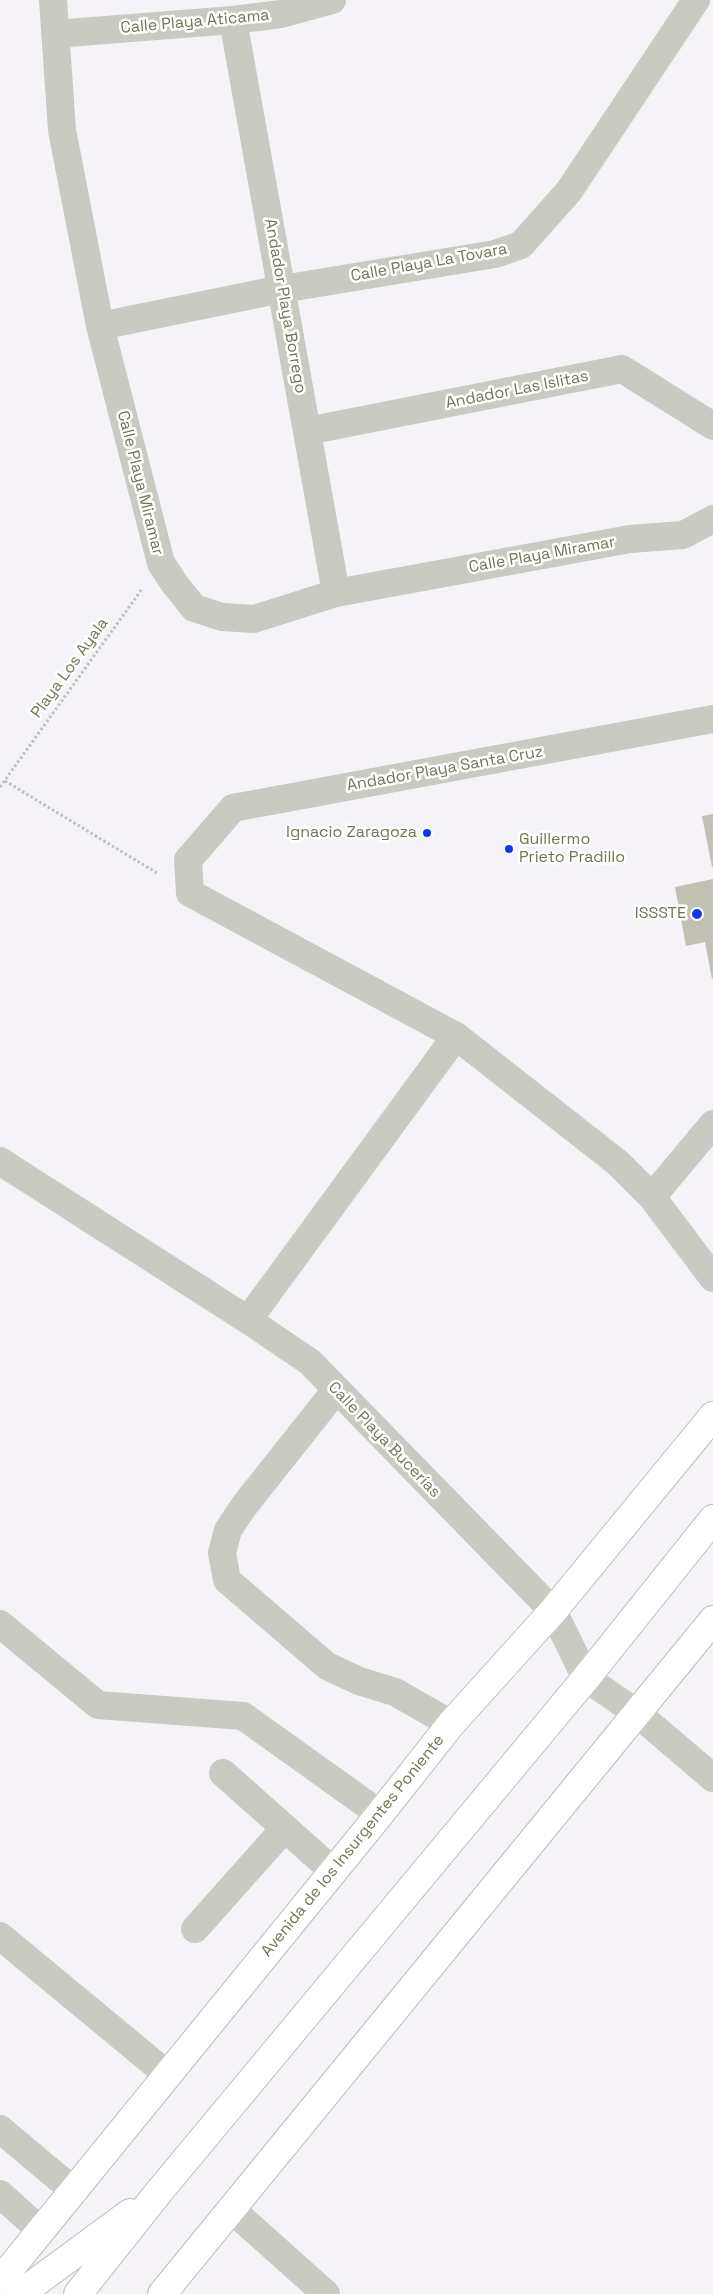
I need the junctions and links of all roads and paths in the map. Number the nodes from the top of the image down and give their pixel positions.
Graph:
1 (53, 0) edge
2 (332, 0) edge
3 (696, 0) edge
4 (280, 7) edge
5 (233, 20) junction
6 (55, 34) junction
7 (282, 289) junction
8 (100, 326) junction
9 (713, 426) edge
10 (307, 431) junction
11 (713, 519) edge
12 (161, 563) junction
13 (336, 593) junction
14 (713, 719) edge
15 (5, 780) junction
16 (0, 788) edge
17 (190, 893) junction
18 (456, 1036) junction
19 (713, 1124) edge
20 (0, 1161) edge
21 (652, 1196) junction
22 (713, 1278) edge
23 (248, 1320) junction
24 (336, 1390) junction
25 (713, 1416) edge
26 (713, 1519) edge
27 (553, 1611) junction
28 (713, 1620) edge
29 (0, 1624) edge
30 (586, 1678) junction
31 (638, 1714) junction
32 (451, 1724) junction
33 (223, 1773) dead end
34 (713, 1778) edge
35 (380, 1814) junction
36 (285, 1828) junction
37 (333, 1871) junction
38 (195, 1928) dead end
39 (0, 1936) edge
40 (168, 2075) junction
41 (0, 2129) edge
42 (74, 2191) junction
43 (0, 2194) edge
44 (158, 2194) junction
45 (231, 2209) junction
46 (41, 2231) junction
47 (0, 2281) edge
48 (309, 2289) edge
49 (20, 2294) edge
50 (78, 2294) edge
51 (162, 2294) edge

1 - 6 street, Calle Playa Miramar
2 - 4 street, Calle Playa Aticama
3 - 7 street, Calle Playa La Tovara
4 - 5 street, Calle Playa Aticama
5 - 6 street, Calle Playa Aticama
5 - 7 street, Andador Playa Borrego
6 - 8 street, Calle Playa Miramar
7 - 8 street, Calle Playa La Tovara
7 - 10 street, Andador Playa Borrego
8 - 12 street, Calle Playa Miramar
9 - 10 street, Andador Las Islitas
10 - 13 street, Andador Playa Borrego
11 - 13 street, Calle Playa Miramar
12 - 13 street, Calle Playa Miramar
12 - 15 path, Playa Los Ayala
14 - 17 street, Andador Playa Santa Cruz
15 - 16 path, Playa Los Ayala
15 - 17 path
17 - 18 street
18 - 21 street
18 - 23 street
19 - 21 street
20 - 23 street, Calle Playa Bucerías
21 - 22 street
23 - 24 street, Calle Playa Bucerías
24 - 27 street, Calle Playa Bucerías
24 - 32 street
25 - 27 main road, Avenida de los Insurgentes Poniente
26 - 30 main road
27 - 30 street, Calle Playa Bucerías
27 - 32 main road, Avenida de los Insurgentes Poniente
28 - 31 main road
29 - 35 street
30 - 31 street, Calle Playa Bucerías
30 - 44 main road
31 - 34 street, Calle Playa Bucerías
31 - 45 main road
32 - 35 main road, Avenida de los Insurgentes Poniente
33 - 36 street
35 - 37 main road, Avenida de los Insurgentes Poniente
36 - 37 street
36 - 38 street
37 - 40 main road, Avenida de los Insurgentes Poniente
39 - 40 street
40 - 42 main road, Avenida de los Insurgentes Poniente
41 - 42 street
42 - 46 main road, Avenida de los Insurgentes Poniente
43 - 46 street
44 - 49 main road
44 - 50 main road
45 - 48 street
45 - 51 main road
46 - 47 main road, Avenida de los Insurgentes Poniente

